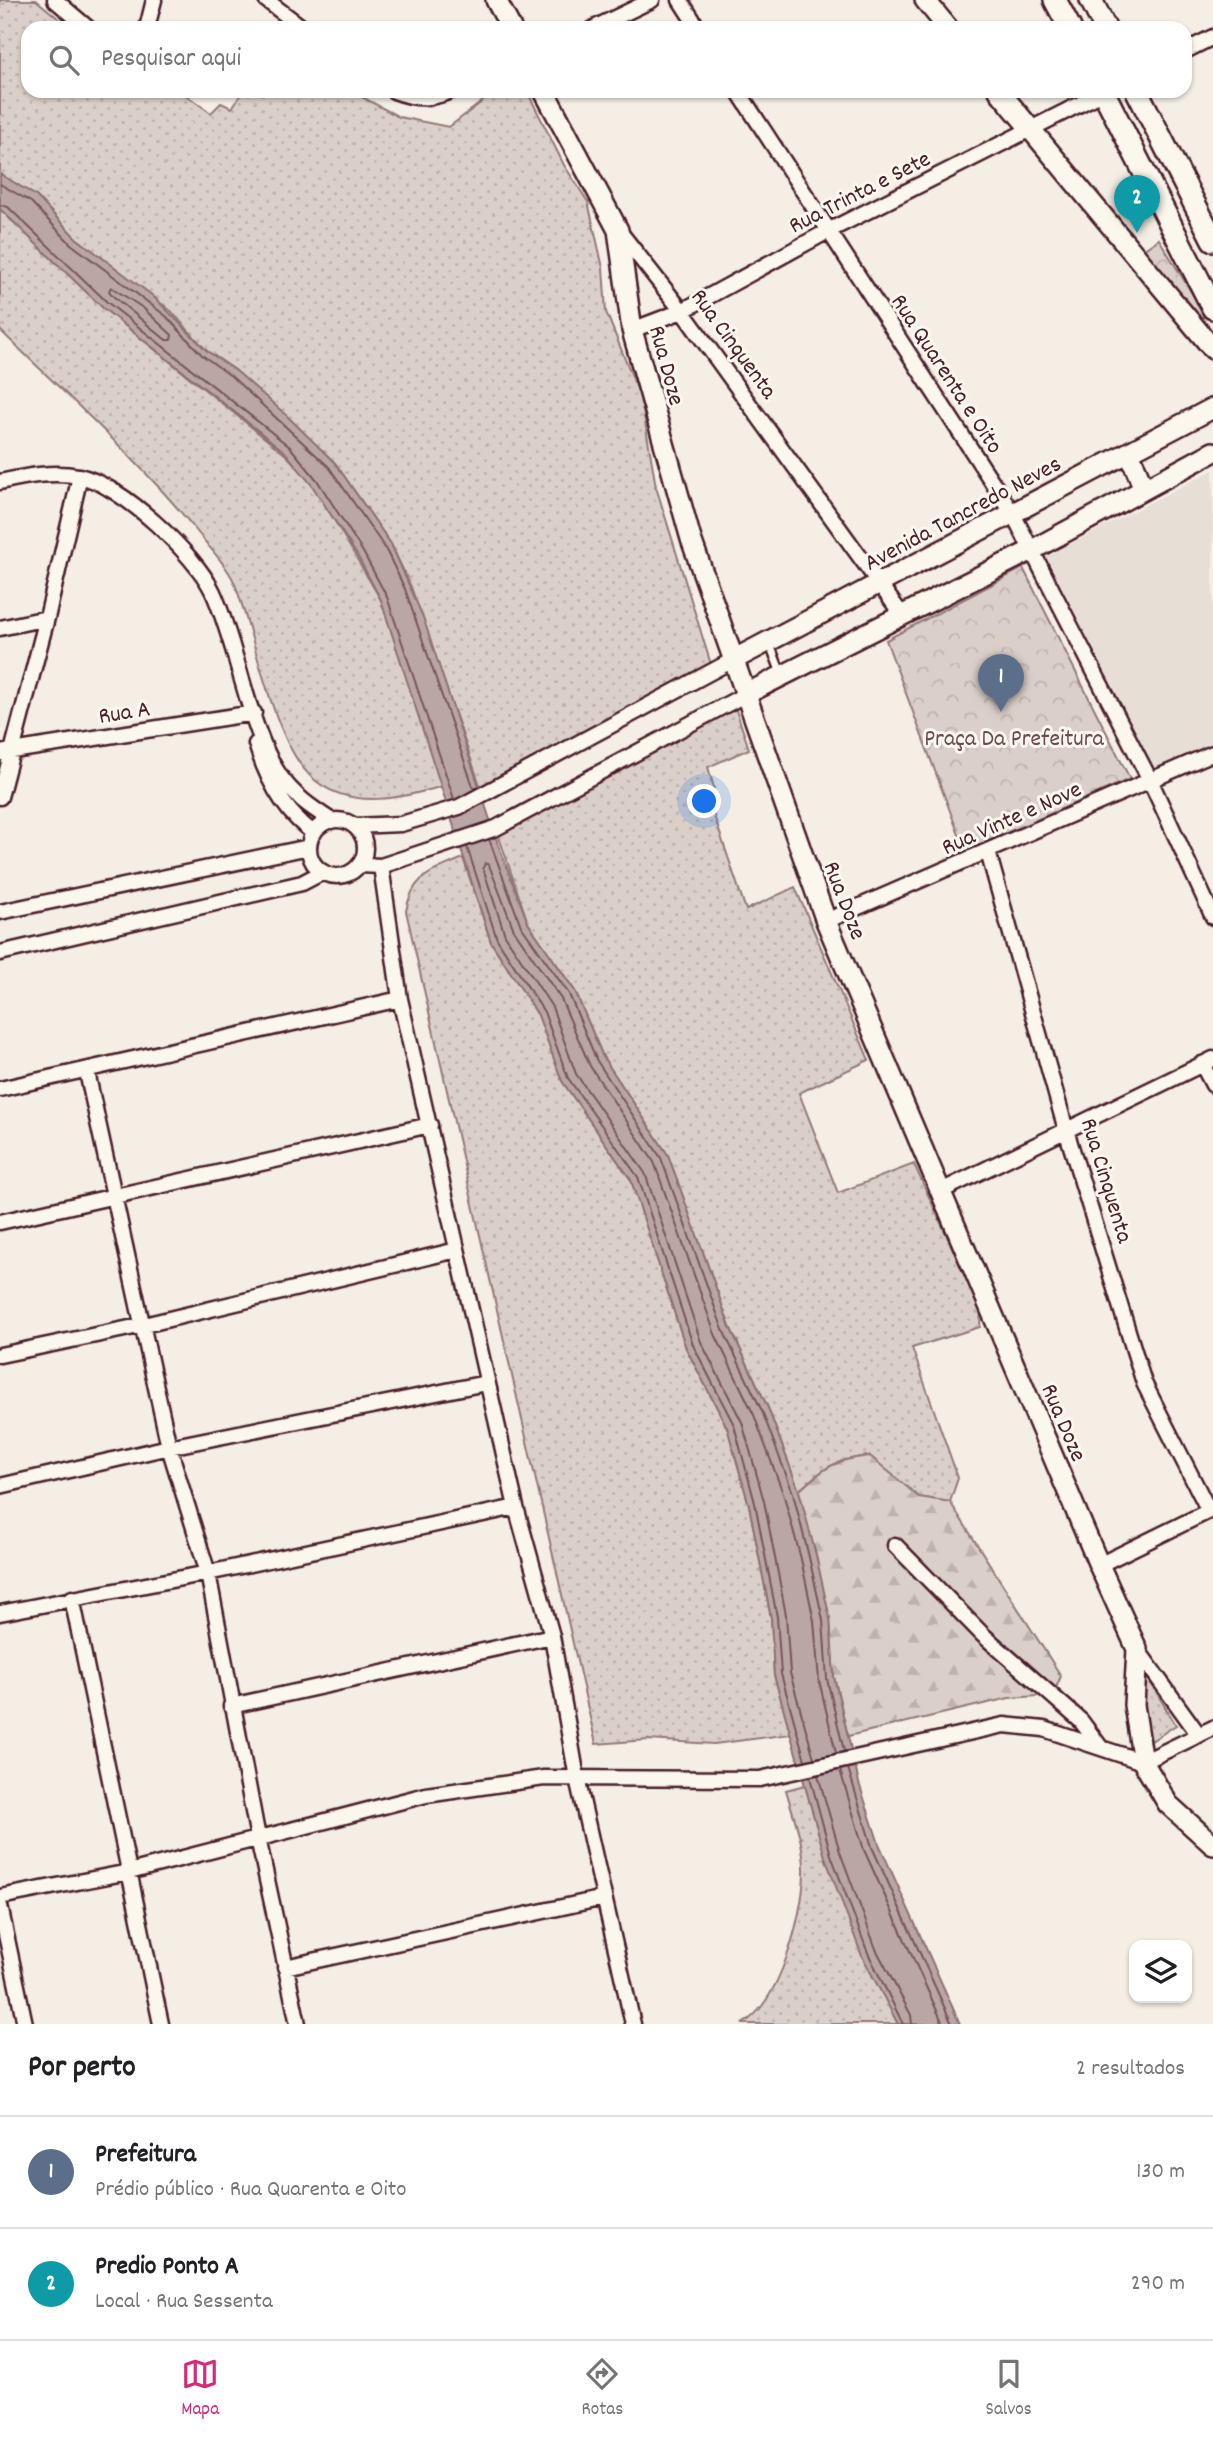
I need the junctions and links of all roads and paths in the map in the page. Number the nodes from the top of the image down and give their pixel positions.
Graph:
1 (55, 0) edge
2 (154, 0) edge
3 (266, 0) edge
4 (496, 0) edge
5 (652, 0) edge
6 (680, 0) edge
7 (925, 0) edge
8 (1055, 0) edge
9 (1091, 0) edge
10 (80, 21) edge
11 (149, 21) edge
12 (294, 21) edge
13 (507, 21) edge
14 (608, 21) edge
15 (694, 21) edge
16 (942, 21) edge
17 (1066, 21) edge
18 (1102, 21) edge
19 (1213, 37) edge
20 (1192, 48) edge
21 (548, 98) edge
22 (743, 98) edge
23 (1005, 98) edge
24 (1091, 98) edge
25 (1108, 98) edge
26 (1141, 98) edge
27 (1031, 129) junction
28 (618, 230) junction
29 (828, 230) junction
30 (1213, 240) edge
31 (1213, 308) edge
32 (682, 311) junction
33 (1213, 315) edge
34 (1192, 327) junction
35 (632, 330) junction
36 (1213, 349) edge
37 (1213, 408) edge
38 (1129, 452) junction
39 (1213, 452) edge
40 (80, 476) junction
41 (0, 482) edge
42 (1144, 489) junction
43 (1013, 514) junction
44 (1032, 550) junction
45 (880, 583) junction
46 (902, 615) junction
47 (47, 618) junction
48 (0, 628) edge
49 (769, 641) junction
50 (733, 660) junction
51 (782, 674) junction
52 (748, 693) junction
53 (251, 714) junction
54 (6, 752) edge
55 (1213, 753) edge
56 (1150, 780) junction
57 (0, 797) edge
58 (332, 821) junction
59 (354, 826) junction
60 (312, 840) junction
61 (988, 852) junction
62 (359, 864) junction
63 (381, 866) junction
64 (323, 872) junction
65 (0, 912) edge
66 (1213, 917) edge
67 (826, 921) junction
68 (0, 953) edge
69 (400, 999) junction
70 (1208, 1061) edge
71 (87, 1072) junction
72 (1213, 1085) edge
73 (0, 1089) edge
74 (430, 1125) junction
75 (1066, 1130) junction
76 (941, 1191) junction
77 (116, 1197) junction
78 (0, 1222) edge
79 (457, 1250) junction
80 (144, 1325) junction
81 (0, 1355) edge
82 (486, 1382) junction
83 (169, 1447) junction
84 (0, 1486) edge
85 (516, 1507) junction
86 (1211, 1510) edge
87 (895, 1545) dead end
88 (1098, 1565) junction
89 (208, 1573) junction
90 (72, 1598) junction
91 (0, 1613) edge
92 (552, 1636) junction
93 (1137, 1649) junction
94 (231, 1706) junction
95 (1213, 1728) edge
96 (1199, 1735) junction
97 (1101, 1748) junction
98 (1143, 1762) junction
99 (577, 1778) junction
100 (258, 1838) junction
101 (1213, 1845) edge
102 (129, 1872) junction
103 (0, 1897) edge
104 (604, 1898) junction
105 (0, 1906) edge
106 (285, 1967) junction
107 (25, 2024) edge
108 (161, 2024) edge
109 (298, 2024) edge
110 (633, 2024) edge

1 - 10 street
2 - 11 street
3 - 12 street
4 - 13 street
5 - 14 street
6 - 15 street
7 - 16 street
8 - 17 main road
9 - 18 main road
19 - 20 street
21 - 28 street, Rua Cinquenta
22 - 29 street, Rua Quarenta e Oito
23 - 27 street
24 - 27 street, Rua Trinta e Sete
25 - 31 main road
26 - 30 main road
27 - 29 street, Rua Trinta e Sete
27 - 34 street
28 - 32 street, Rua Cinquenta
28 - 35 street, Rua Doze
29 - 32 street, Rua Trinta e Sete
29 - 43 street, Rua Quarenta e Oito
32 - 35 street, Rua Trinta e Sete
32 - 45 street, Rua Cinquenta
33 - 34 street
34 - 36 street
35 - 50 street, Rua Doze
37 - 38 street, Avenida Tancredo Neves
38 - 42 street
38 - 43 street, Avenida Tancredo Neves
39 - 42 street
40 - 41 street
40 - 47 street
40 - 53 street
42 - 44 street
43 - 44 street, Rua Quarenta e Oito
43 - 45 street, Avenida Tancredo Neves
44 - 46 street
44 - 56 street, Rua Quarenta e Oito
45 - 46 street, Rua Cinquenta
45 - 49 street, Avenida Tancredo Neves
46 - 51 street
47 - 48 street
47 - 54 street
49 - 50 street, Avenida Tancredo Neves
49 - 51 lane
50 - 52 street, Rua Doze
50 - 59 street
51 - 52 street
52 - 63 street
52 - 67 street, Rua Doze
53 - 54 street, Rua A
53 - 58 street
53 - 60 street
54 - 57 street
55 - 56 street, Rua Vinte e Nove
56 - 61 street, Rua Vinte e Nove
56 - 66 street, Rua Quarenta e Oito
58 - 59 street
58 - 60 street
59 - 62 street
60 - 64 street
60 - 65 street
61 - 67 street, Rua Vinte e Nove
61 - 75 street, Rua Cinquenta
62 - 63 street
62 - 64 street
63 - 69 street
64 - 68 street
67 - 76 street, Rua Doze
69 - 71 street
69 - 74 street
70 - 72 street
70 - 75 street
71 - 73 street
71 - 77 street
74 - 77 street
74 - 79 street
75 - 76 street
75 - 86 street, Rua Cinquenta
76 - 88 street, Rua Doze
77 - 78 street
77 - 80 street
79 - 80 street
79 - 82 street
80 - 81 street
80 - 83 street
82 - 83 street
82 - 85 street
83 - 84 street
83 - 89 street
85 - 89 street
85 - 92 street
86 - 88 street
87 - 97 street
88 - 93 street, Rua Doze
89 - 90 street
89 - 94 street
90 - 91 street
90 - 102 street
92 - 94 street
92 - 99 street
93 - 96 street
93 - 98 street
94 - 100 street
95 - 96 street
96 - 98 street
97 - 98 street
97 - 99 street
98 - 101 street
99 - 100 street
99 - 104 street
100 - 102 street
100 - 106 street
102 - 103 street
102 - 108 street
104 - 106 street
104 - 110 street
105 - 107 street
106 - 109 street

